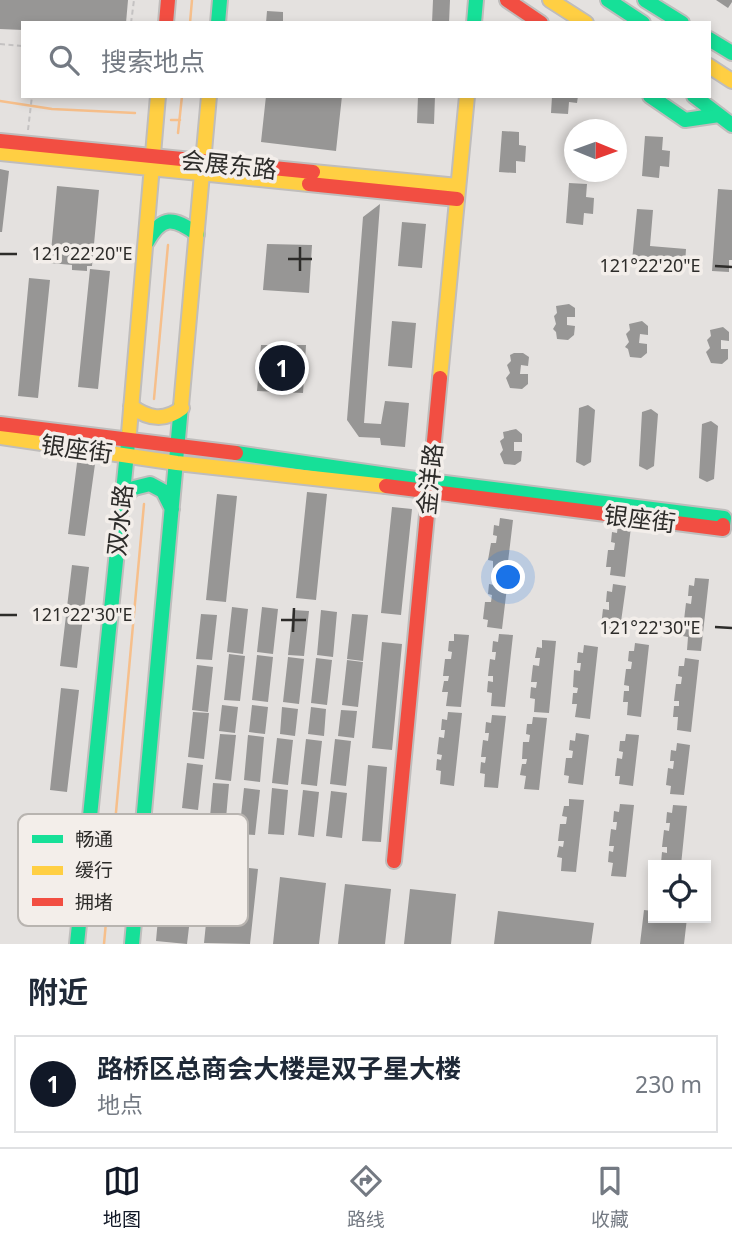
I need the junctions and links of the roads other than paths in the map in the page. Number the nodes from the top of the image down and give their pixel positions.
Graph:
1 (168, 0) edge
2 (220, 0) edge
3 (476, 0) edge
4 (507, 0) edge
5 (550, 0) edge
6 (608, 0) edge
7 (645, 0) edge
8 (166, 21) edge
9 (218, 21) edge
10 (474, 21) edge
11 (538, 21) edge
12 (583, 21) edge
13 (640, 21) edge
14 (679, 21) edge
15 (711, 40) edge
16 (732, 53) edge
17 (711, 67) edge
18 (711, 68) edge
19 (732, 68) edge
20 (732, 81) edge
21 (158, 98) edge
22 (209, 98) edge
23 (467, 98) edge
24 (652, 98) edge
25 (697, 98) edge
26 (728, 122) edge
27 (155, 129) junction
28 (0, 141) edge
29 (204, 141) junction
30 (0, 153) edge
31 (152, 163) junction
32 (202, 168) junction
33 (457, 192) junction
34 (197, 234) junction
35 (143, 248) junction
36 (131, 406) junction
37 (182, 408) junction
38 (0, 424) edge
39 (0, 437) edge
40 (179, 445) junction
41 (127, 447) junction
42 (177, 463) junction
43 (428, 486) junction
44 (121, 500) junction
45 (173, 510) junction
46 (91, 814) edge
47 (144, 814) edge
48 (394, 862) dead end
49 (80, 926) edge
50 (134, 926) edge
51 (78, 944) edge
52 (132, 944) edge

1 - 8 main road
2 - 9 main road
3 - 10 main road
4 - 11 main road
5 - 12 main road
6 - 13 main road
7 - 14 main road
15 - 16 main road
17 - 19 main road
18 - 20 main road
21 - 27 main road, 双水路
22 - 29 main road
23 - 33 main road, 金洋路
24 - 26 main road
25 - 26 main road
27 - 29 main road
27 - 31 main road, 双水路
28 - 31 main road, 会展东路
29 - 32 main road
30 - 31 main road, 会展东路
31 - 32 main road, 会展东路
31 - 35 main road, 双水路
32 - 33 main road, 会展东路
32 - 34 main road
33 - 43 main road, 金洋路
34 - 35 main road
34 - 37 main road
35 - 36 main road, 双水路
36 - 37 main road
36 - 41 main road, 双水路
37 - 40 main road
38 - 41 main road
39 - 41 main road, 银座街
40 - 41 main road, 银座街
40 - 42 main road
40 - 43 main road, 银座街
41 - 42 main road, 银座街
41 - 44 main road, 双水路
42 - 43 main road, 银座街
42 - 45 main road
43 - 43 main road, 银座街
43 - 48 main road, 金洋路
44 - 45 main road
44 - 46 main road, 双水路
45 - 47 main road
49 - 51 main road, 双水路
50 - 52 main road

